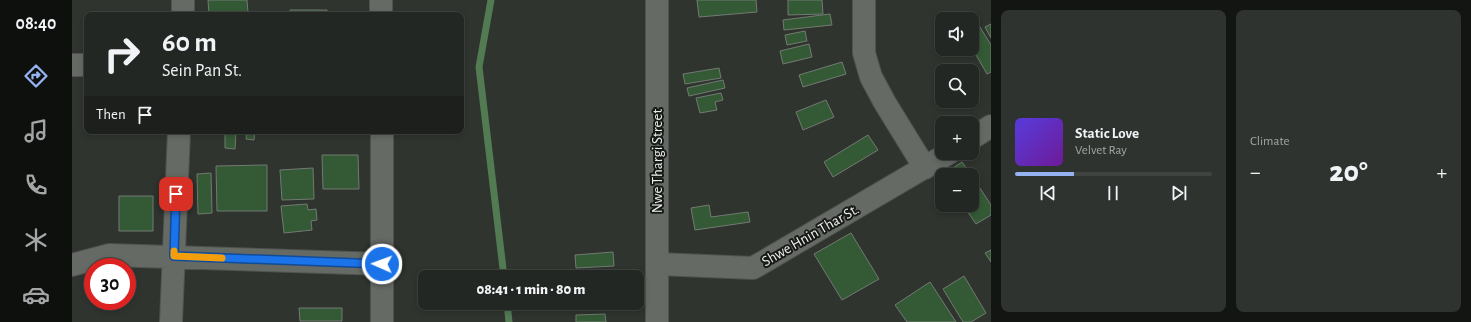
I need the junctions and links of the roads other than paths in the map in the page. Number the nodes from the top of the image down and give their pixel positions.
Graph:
1 (183, 0) edge
2 (381, 0) edge
3 (657, 0) edge
4 (864, 0) edge
5 (182, 12) edge
6 (381, 12) edge
7 (84, 64) edge
8 (72, 65) edge
9 (991, 126) edge
10 (179, 134) edge
11 (382, 134) edge
12 (979, 134) edge
13 (938, 160) edge
14 (925, 168) junction
15 (174, 256) junction
16 (382, 264) junction
17 (658, 264) junction
18 (72, 266) edge
19 (171, 322) edge
20 (382, 322) edge
21 (657, 322) edge

1 - 5 street
2 - 6 street
3 - 17 street, Nwe Thargi Street
4 - 14 street
7 - 8 street
9 - 12 street
10 - 15 street
11 - 16 street
13 - 14 street, Shwe Hnin Thar St.
14 - 17 street, Shwe Hnin Thar St.
15 - 16 street
15 - 18 street
15 - 19 street
16 - 20 street
17 - 21 street, Nwe Thargi Street

